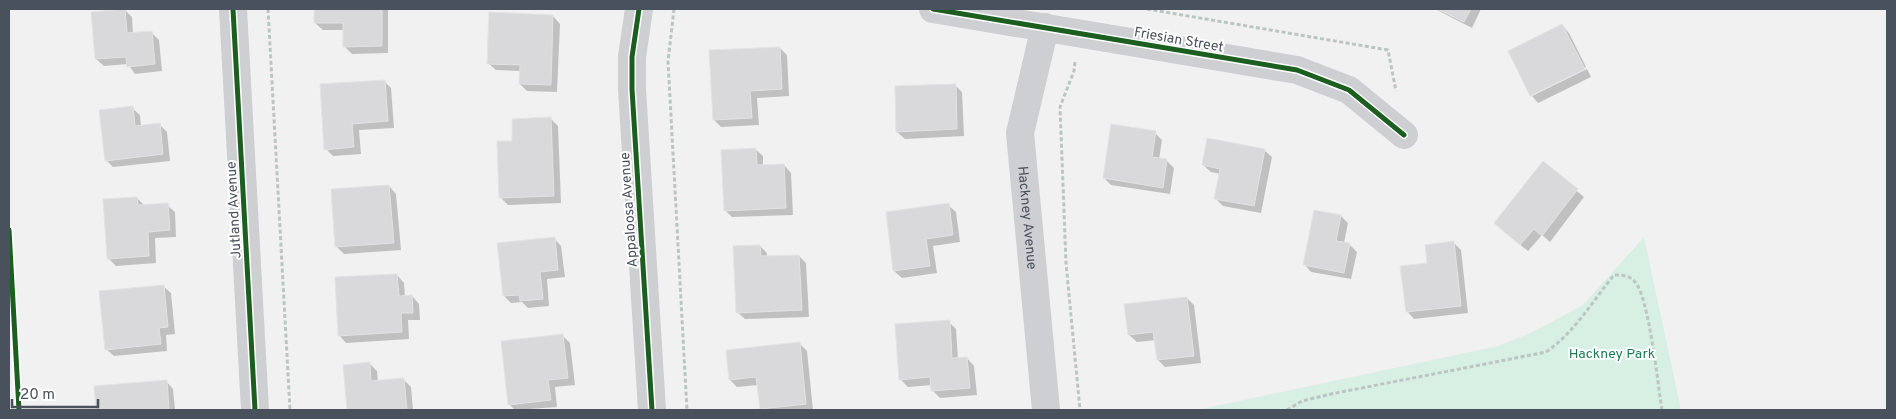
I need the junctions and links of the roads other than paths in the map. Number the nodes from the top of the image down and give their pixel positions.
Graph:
1 (233, 9) edge
2 (639, 9) edge
3 (932, 9) edge
4 (1045, 27) junction
5 (1404, 135) dead end
6 (255, 410) edge
7 (652, 410) edge
8 (1046, 410) edge

1 - 6 street, Jutland Avenue
2 - 7 street, Appaloosa Avenue
3 - 4 street, Friesian Street
4 - 5 street, Friesian Street
4 - 8 street, Hackney Avenue

